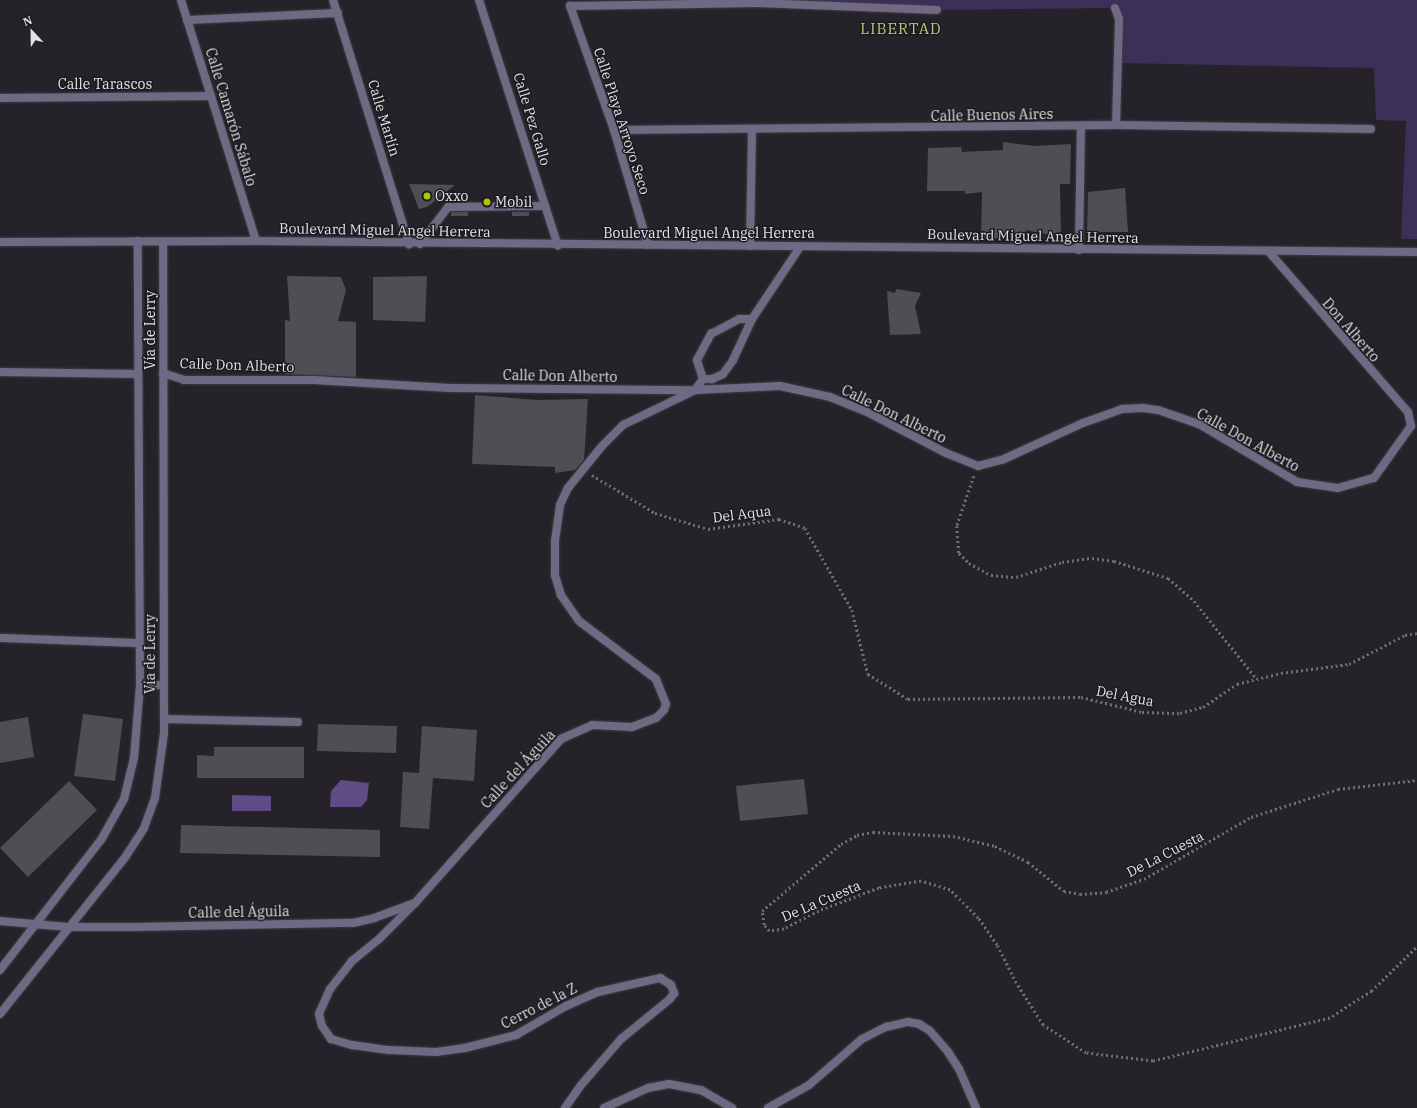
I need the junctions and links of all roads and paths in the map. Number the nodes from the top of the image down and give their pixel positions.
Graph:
1 (181, 0) edge
2 (333, 0) edge
3 (479, 0) edge
4 (757, 2) edge
5 (1115, 8) dead end
6 (937, 10) dead end
7 (338, 13) junction
8 (187, 20) junction
9 (211, 96) junction
10 (0, 98) edge
11 (1116, 125) junction
12 (1081, 126) junction
13 (1371, 129) dead end
14 (614, 130) junction
15 (752, 130) junction
16 (545, 206) junction
17 (138, 241) junction
18 (256, 241) junction
19 (0, 242) edge
20 (163, 242) junction
21 (410, 244) junction
22 (420, 244) junction
23 (648, 245) junction
24 (558, 246) junction
25 (750, 246) junction
26 (800, 247) junction
27 (1078, 250) junction
28 (1268, 251) junction
29 (1417, 252) edge
30 (752, 319) junction
31 (0, 372) edge
32 (138, 374) junction
33 (163, 374) junction
34 (703, 379) junction
35 (695, 390) junction
36 (1411, 426) joint
37 (978, 466) junction
38 (583, 469) junction
39 (1417, 633) edge
40 (0, 638) edge
41 (139, 643) junction
42 (1257, 679) junction
43 (140, 685) junction
44 (163, 685) junction
45 (908, 700) joint
46 (164, 719) junction
47 (298, 722) dead end
48 (1417, 780) edge
49 (415, 903) junction
50 (0, 921) edge
51 (36, 922) junction
52 (68, 927) junction
53 (1416, 948) dead end
54 (0, 970) edge
55 (0, 1014) edge
56 (565, 1108) edge
57 (604, 1108) edge
58 (732, 1108) edge
59 (768, 1108) edge
60 (976, 1108) edge

1 - 8 street, Calle Camarón Sábalo
2 - 7 street, Calle Marlín
3 - 16 street, Calle Pez Gallo
4 - 6 street
4 - 14 street, Calle Playa Arroyo Seco
5 - 11 street
7 - 8 street
7 - 21 street, Calle Marlín
8 - 9 street, Calle Camarón Sábalo
9 - 10 street, Calle Tarascos
9 - 18 street, Calle Camarón Sábalo
11 - 12 street, Calle Buenos Aires
11 - 13 street, Calle Buenos Aires
12 - 15 street, Calle Buenos Aires
12 - 27 street
14 - 15 street, Calle Buenos Aires
14 - 23 street, Calle Playa Arroyo Seco
15 - 25 street
16 - 22 street
16 - 24 street, Calle Pez Gallo
17 - 19 street, Boulevard Miguel Angel Herrera
17 - 20 street, Boulevard Miguel Angel Herrera
17 - 32 street, Vía de Lerry
18 - 20 street, Boulevard Miguel Angel Herrera
18 - 21 street, Boulevard Miguel Angel Herrera
20 - 33 street, Vía de Lerry
21 - 22 street, Boulevard Miguel Angel Herrera
22 - 24 street, Boulevard Miguel Angel Herrera
23 - 24 street, Boulevard Miguel Angel Herrera
23 - 25 street, Boulevard Miguel Angel Herrera
25 - 26 street, Boulevard Miguel Angel Herrera
26 - 27 street, Boulevard Miguel Angel Herrera
26 - 30 street
27 - 28 street, Boulevard Miguel Angel Herrera
28 - 29 street, Boulevard Miguel Angel Herrera
28 - 36 street, Don Alberto
30 - 34 street
30 - 34 street
31 - 32 street
32 - 41 street, Vía de Lerry
33 - 35 street, Calle Don Alberto
33 - 44 street, Vía de Lerry
34 - 35 street, Calle del Águila
35 - 37 street, Calle Don Alberto
35 - 38 street, Calle del Águila
36 - 37 street, Calle Don Alberto
37 - 42 path
38 - 45 path, Del Aqua
38 - 49 street, Calle del Águila
39 - 42 path, Del Agua
40 - 41 street
41 - 43 street, Vía de Lerry
42 - 45 path, Del Agua
43 - 44 street
43 - 51 street, Vía de Lerry
44 - 46 street, Vía de Lerry
46 - 47 street
46 - 52 street, Vía de Lerry
48 - 53 path, De La Cuesta
49 - 52 street, Calle del Águila
49 - 56 street, Cerro de la Z
50 - 51 street, Calle del Águila
51 - 52 street, Calle del Águila
51 - 54 street, Vía de Lerry
52 - 55 street, Vía de Lerry
57 - 58 street
59 - 60 street

